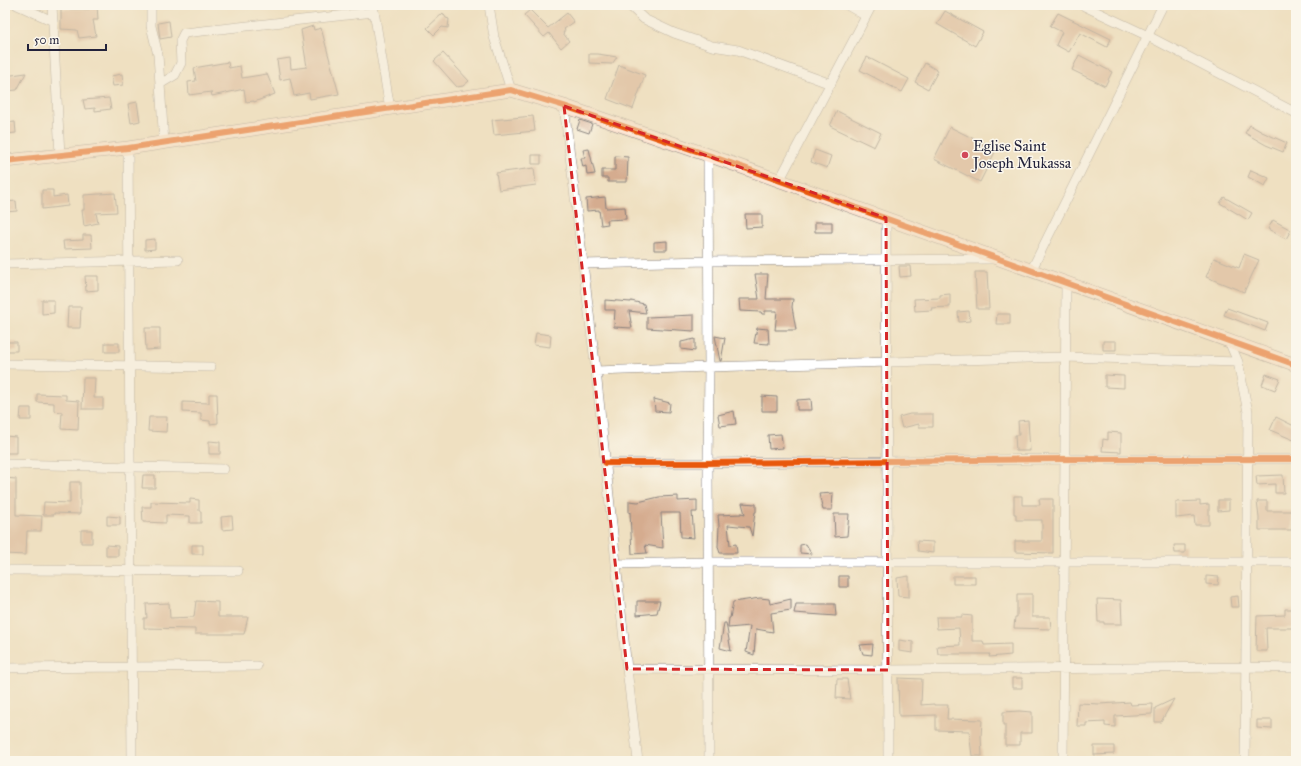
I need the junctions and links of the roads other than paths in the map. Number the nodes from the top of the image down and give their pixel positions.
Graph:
1 (17, 5) edge
2 (52, 5) edge
3 (151, 5) edge
4 (489, 5) edge
5 (629, 5) edge
6 (847, 5) edge
7 (872, 5) edge
8 (1082, 5) edge
9 (1163, 5) edge
10 (373, 9) edge
11 (866, 16) junction
12 (52, 21) junction
13 (1148, 36) junction
14 (160, 84) junction
15 (831, 84) junction
16 (511, 90) junction
17 (564, 106) junction
18 (390, 109) junction
19 (1296, 113) edge
20 (164, 143) junction
21 (128, 148) junction
22 (60, 156) junction
23 (708, 156) junction
24 (5, 161) edge
25 (779, 181) junction
26 (886, 218) junction
27 (998, 259) junction
28 (178, 260) dead end
29 (886, 260) junction
30 (128, 261) junction
31 (708, 261) junction
32 (5, 264) edge
33 (583, 264) junction
34 (1032, 271) junction
35 (1066, 283) junction
36 (1230, 341) junction
37 (1065, 357) junction
38 (886, 362) junction
39 (1238, 362) junction
40 (5, 364) edge
41 (1296, 365) edge
42 (129, 366) junction
43 (211, 367) dead end
44 (709, 367) junction
45 (596, 371) junction
46 (1065, 459) junction
47 (1247, 459) junction
48 (1296, 459) edge
49 (886, 461) junction
50 (605, 463) junction
51 (708, 463) junction
52 (5, 464) edge
53 (130, 467) junction
54 (224, 469) dead end
55 (708, 562) junction
56 (1064, 562) junction
57 (1247, 562) junction
58 (1296, 562) edge
59 (887, 563) junction
60 (616, 564) junction
61 (5, 570) edge
62 (130, 570) junction
63 (238, 571) dead end
64 (257, 666) dead end
65 (131, 667) junction
66 (1246, 667) junction
67 (5, 668) edge
68 (1296, 668) edge
69 (627, 669) junction
70 (1064, 669) junction
71 (708, 670) junction
72 (888, 670) junction
73 (132, 761) edge
74 (638, 761) edge
75 (709, 761) edge
76 (888, 761) edge
77 (1063, 761) edge
78 (1245, 761) edge

1 - 12 street
2 - 12 street
3 - 14 street
4 - 16 street
5 - 15 street
6 - 11 street
7 - 11 street
8 - 13 street
9 - 13 street
10 - 14 street
10 - 18 street
11 - 15 street
12 - 22 street
13 - 19 street
13 - 34 street
14 - 20 street
15 - 25 street
16 - 17 street
16 - 18 street
17 - 23 street
17 - 33 street
18 - 20 street
20 - 21 street
21 - 22 street
21 - 30 street
22 - 24 street
23 - 25 street
23 - 31 street
25 - 26 street
26 - 27 street
26 - 29 street
27 - 29 street
27 - 34 street
28 - 30 street
29 - 31 street
29 - 38 street
30 - 32 street
30 - 42 street
31 - 33 street
31 - 44 street
33 - 45 street
34 - 35 street
35 - 36 street
35 - 37 street
36 - 39 street
36 - 41 street
37 - 38 street
37 - 39 street
37 - 46 street
38 - 44 street
38 - 49 street
39 - 47 street
40 - 42 street
42 - 43 street
42 - 53 street
44 - 45 street
44 - 51 street
45 - 50 street
46 - 47 street
46 - 49 street
46 - 56 street
47 - 48 street
47 - 57 street
49 - 51 street
49 - 59 street
50 - 51 street
50 - 60 street
51 - 55 street
52 - 53 street
53 - 54 street
53 - 62 street
55 - 59 street
55 - 60 street
55 - 71 street
56 - 57 street
56 - 59 street
56 - 70 street
57 - 58 street
57 - 66 street
59 - 72 street
60 - 69 street
61 - 62 street
62 - 63 street
62 - 65 street
64 - 65 street
65 - 67 street
65 - 73 street
66 - 68 street
66 - 70 street
66 - 78 street
69 - 71 street
69 - 74 street
70 - 72 street
70 - 77 street
71 - 72 street
71 - 75 street
72 - 76 street

